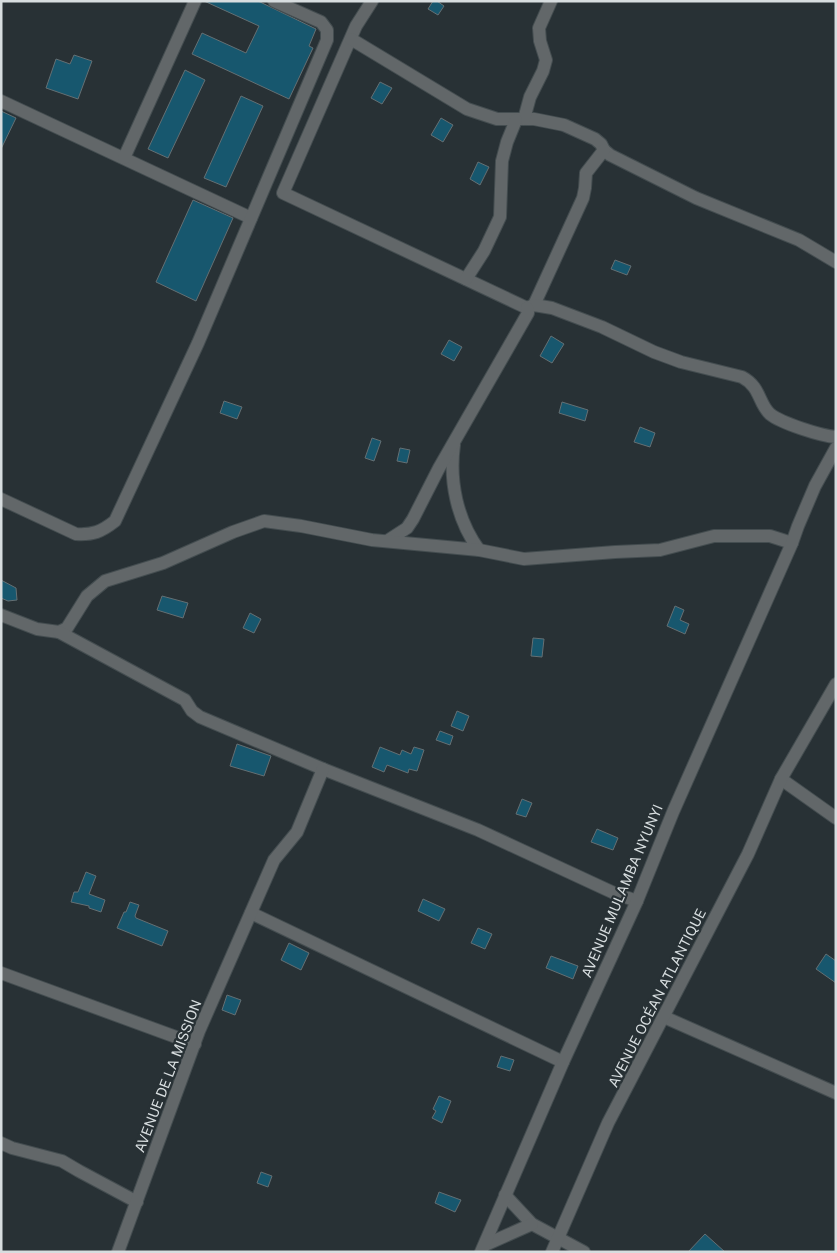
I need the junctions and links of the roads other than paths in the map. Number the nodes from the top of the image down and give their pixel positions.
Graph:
1 (195, 1) edge
2 (274, 1) edge
3 (372, 1) edge
4 (551, 1) edge
5 (351, 40) junction
6 (1, 102) edge
7 (520, 120) junction
8 (604, 150) junction
9 (124, 158) junction
10 (251, 218) junction
11 (836, 262) edge
12 (466, 279) junction
13 (531, 307) junction
14 (836, 437) edge
15 (455, 442) junction
16 (836, 448) edge
17 (1, 500) edge
18 (388, 542) junction
19 (792, 543) junction
20 (479, 550) junction
21 (1, 615) edge
22 (59, 632) junction
23 (836, 684) edge
24 (323, 769) junction
25 (781, 779) junction
26 (836, 818) edge
27 (637, 902) junction
28 (251, 913) junction
29 (1, 973) edge
30 (664, 1017) junction
31 (195, 1044) junction
32 (563, 1062) junction
33 (836, 1092) edge
34 (1, 1143) edge
35 (505, 1195) junction
36 (137, 1202) junction
37 (532, 1224) junction
38 (558, 1237) junction
39 (483, 1248) edge
40 (118, 1252) edge
41 (552, 1252) edge
42 (584, 1252) edge

1 - 9 street
2 - 10 street
3 - 5 street
4 - 7 street
5 - 7 street
5 - 12 street
6 - 9 street
7 - 8 street
7 - 12 street
8 - 11 street
8 - 13 street
9 - 10 street
10 - 17 street
12 - 13 street
13 - 14 street
13 - 15 street
15 - 18 street
15 - 20 street
16 - 19 street, AVENUE MULAMBA NYUNYI
18 - 20 street
18 - 22 street
19 - 20 street
19 - 27 street, AVENUE MULAMBA NYUNYI
21 - 22 street
22 - 24 street
23 - 25 street, AVENUE OCÉAN ATLANTIQUE
24 - 27 street
24 - 28 street, AVENUE DE LA MISSION
25 - 26 street
25 - 30 street, AVENUE OCÉAN ATLANTIQUE
27 - 32 street, AVENUE MULAMBA NYUNYI
28 - 31 street, AVENUE DE LA MISSION
28 - 32 street
29 - 31 street
30 - 33 street
30 - 38 street, AVENUE OCÉAN ATLANTIQUE
31 - 36 street, AVENUE DE LA MISSION
32 - 35 street, AVENUE MULAMBA NYUNYI
34 - 36 street
35 - 37 street
35 - 39 street, AVENUE MULAMBA NYUNYI
36 - 40 street, AVENUE DE LA MISSION
37 - 38 street
37 - 39 street
38 - 41 street, AVENUE OCÉAN ATLANTIQUE
38 - 42 street

